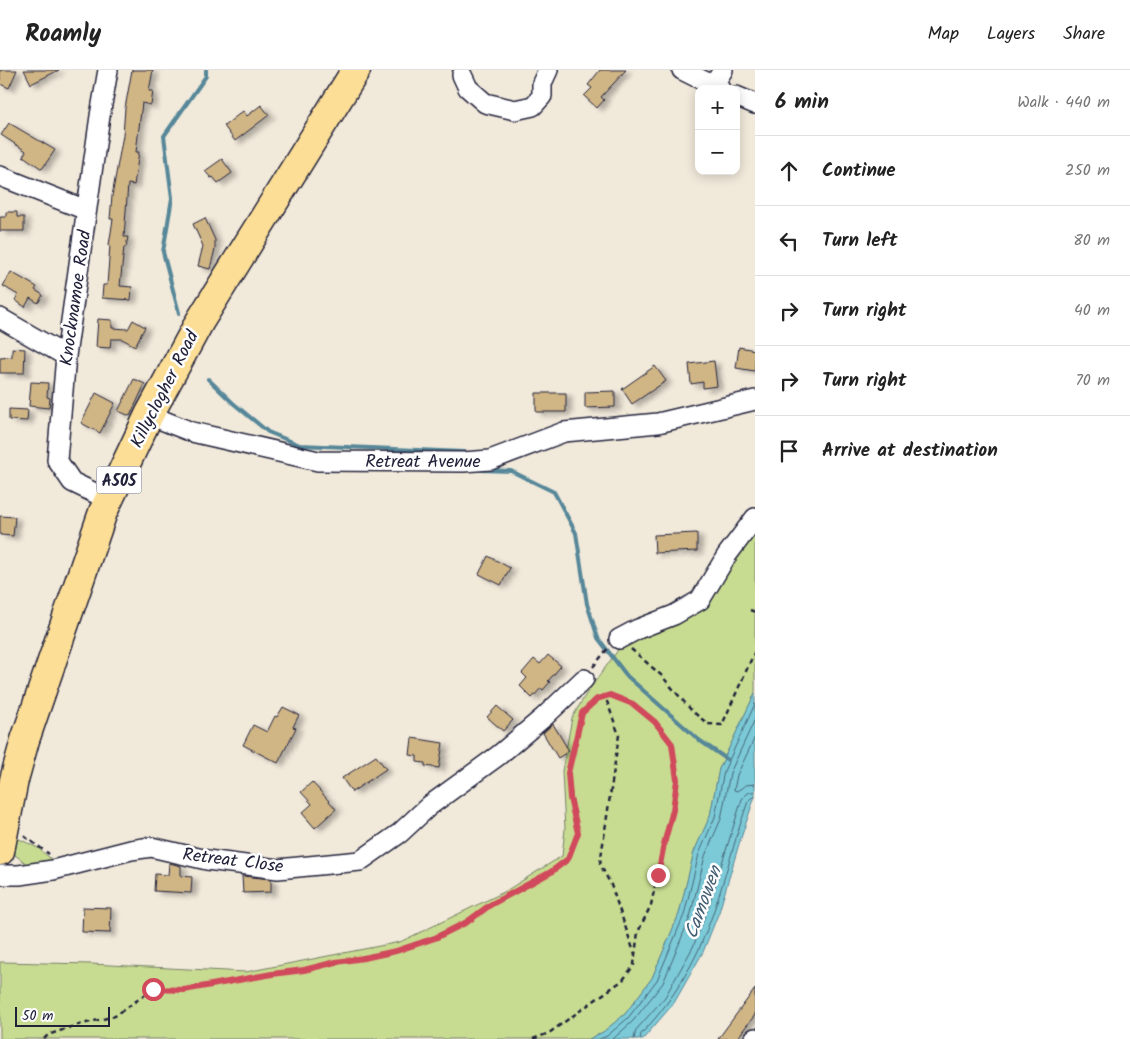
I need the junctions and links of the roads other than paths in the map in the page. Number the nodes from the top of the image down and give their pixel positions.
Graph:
1 (108, 70) edge
2 (356, 70) edge
3 (548, 70) edge
4 (682, 70) edge
5 (462, 75) dead end
6 (719, 81) edge
7 (740, 98) edge
8 (755, 104) edge
9 (0, 176) edge
10 (86, 210) junction
11 (0, 318) edge
12 (66, 356) junction
13 (755, 400) edge
14 (149, 415) junction
15 (109, 500) junction
16 (755, 518) edge
17 (615, 641) road end
18 (584, 679) dead end
19 (0, 851) edge
20 (0, 875) edge

1 - 10 street, Knocknamoe Road
2 - 14 highway, Killyclogher Road / A505
3 - 5 street
4 - 6 street
7 - 8 street
9 - 10 street
10 - 12 street, Knocknamoe Road
11 - 12 street
12 - 15 street, Knocknamoe Road
13 - 14 street, Retreat Avenue
14 - 15 highway, Killyclogher Road / A505
15 - 19 highway, Killyclogher Road / A505
16 - 17 street
18 - 20 street, Retreat Close

